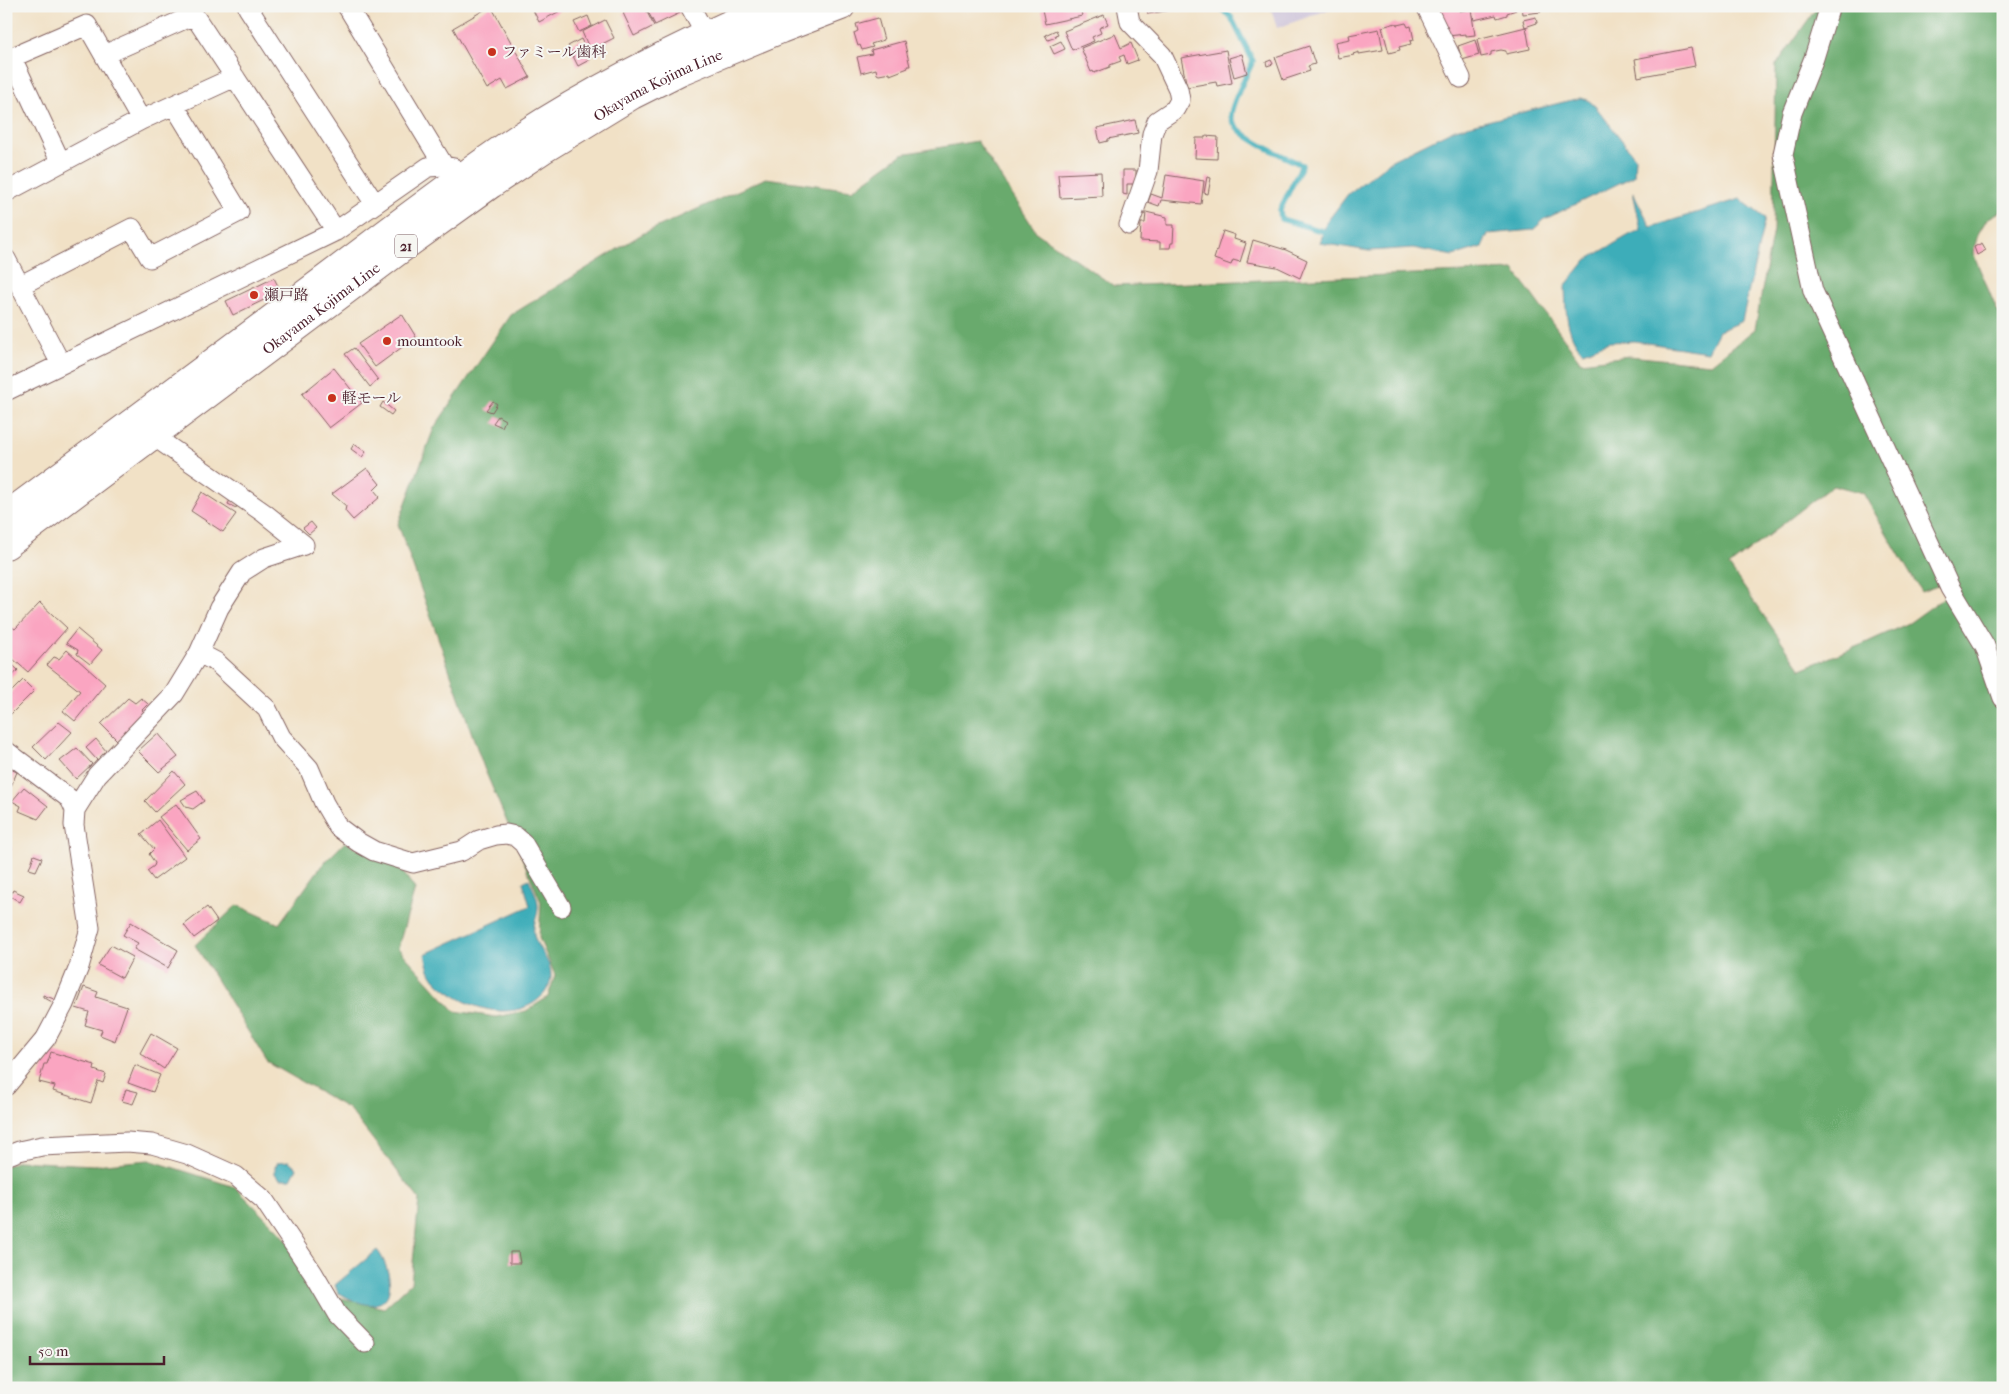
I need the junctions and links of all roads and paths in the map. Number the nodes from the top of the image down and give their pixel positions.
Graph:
1 (252, 6) edge
2 (347, 6) edge
3 (690, 6) edge
4 (771, 6) edge
5 (841, 6) edge
6 (1127, 6) edge
7 (1426, 6) edge
8 (1830, 6) edge
9 (191, 10) edge
10 (706, 34) junction
11 (104, 56) junction
12 (9, 59) edge
13 (235, 77) junction
14 (1461, 78) dead end
15 (174, 105) junction
16 (141, 120) junction
17 (61, 163) junction
18 (469, 174) junction
19 (6, 192) edge
20 (375, 204) junction
21 (1129, 225) dead end
22 (336, 231) junction
23 (6, 259) edge
24 (21, 285) junction
25 (61, 364) junction
26 (6, 391) edge
27 (175, 405) junction
28 (154, 434) junction
29 (6, 516) edge
30 (6, 545) edge
31 (199, 653) junction
32 (2003, 698) edge
33 (6, 751) edge
34 (75, 810) junction
35 (561, 907) dead end
36 (6, 1086) edge
37 (6, 1156) edge
38 (365, 1343) dead end

1 - 20 street
2 - 18 street
3 - 10 street
4 - 10 main road, Okayama Kojima Line / 21
5 - 18 main road, Okayama Kojima Line / 21
6 - 21 street
7 - 14 street
8 - 32 street
9 - 11 street
9 - 13 street
10 - 18 main road, Okayama Kojima Line / 21
11 - 12 street
11 - 16 street
12 - 17 street
13 - 15 street
13 - 22 street
15 - 16 street
15 - 24 street
16 - 17 street
17 - 19 street
18 - 20 street
18 - 27 main road, Okayama Kojima Line / 21
20 - 22 street
22 - 25 street
23 - 24 street
24 - 25 street
25 - 26 street
27 - 28 main road, Okayama Kojima Line / 21
27 - 29 main road, Okayama Kojima Line / 21
28 - 30 main road, Okayama Kojima Line / 21
28 - 31 street
31 - 34 street
31 - 35 street
33 - 34 street
34 - 36 street
37 - 38 street

